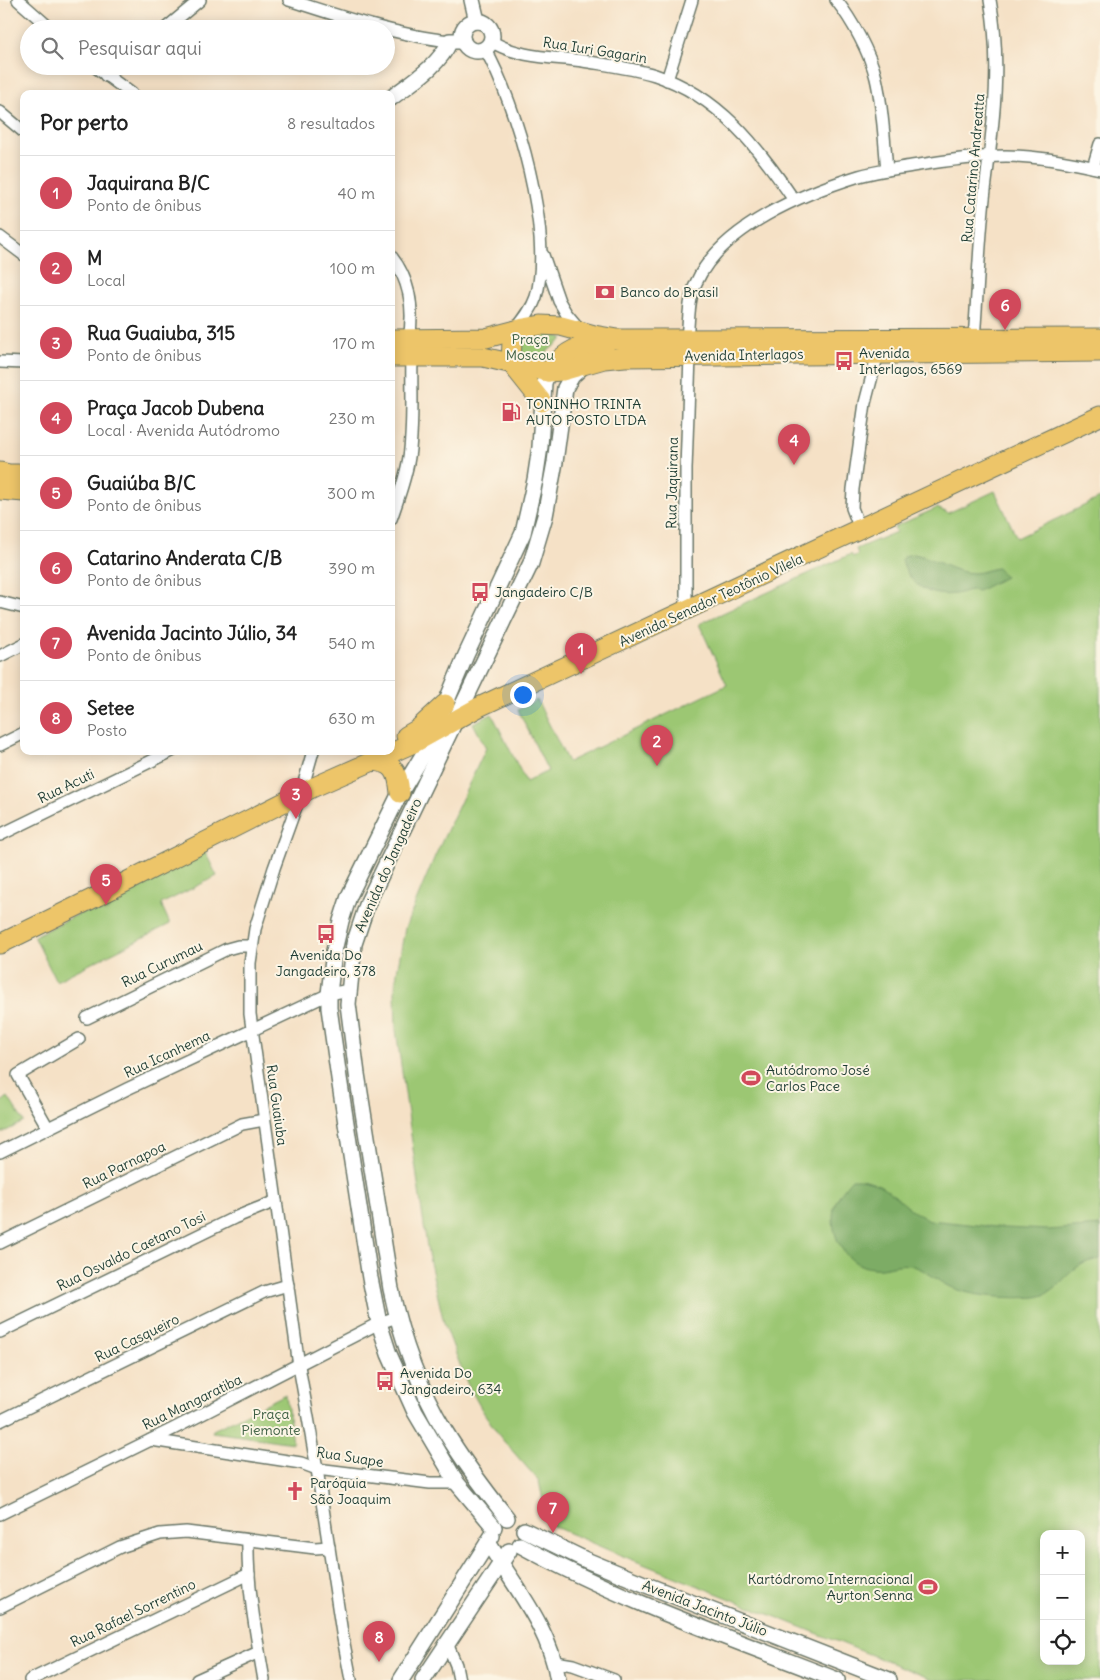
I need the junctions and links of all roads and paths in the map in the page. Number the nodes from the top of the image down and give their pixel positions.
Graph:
1 (18, 0) edge
2 (200, 0) edge
3 (289, 0) edge
4 (472, 0) edge
5 (692, 0) edge
6 (836, 0) edge
7 (990, 0) edge
8 (41, 20) edge
9 (176, 20) edge
10 (359, 20) edge
11 (478, 21) junction
12 (395, 30) edge
13 (456, 41) junction
14 (488, 45) junction
15 (106, 76) edge
16 (667, 80) junction
17 (126, 90) edge
18 (395, 95) edge
19 (0, 112) edge
20 (20, 129) edge
21 (1100, 144) edge
22 (990, 157) junction
23 (1097, 168) edge
24 (887, 170) junction
25 (794, 200) junction
26 (0, 237) edge
27 (542, 249) junction
28 (20, 252) edge
29 (395, 263) edge
30 (516, 330) junction
31 (580, 331) junction
32 (974, 338) junction
33 (1100, 338) edge
34 (617, 339) junction
35 (404, 345) edge
36 (688, 348) junction
37 (1100, 352) edge
38 (878, 353) junction
39 (0, 362) edge
40 (20, 363) edge
41 (511, 363) junction
42 (584, 365) junction
43 (548, 372) junction
44 (542, 402) junction
45 (1100, 416) edge
46 (538, 460) junction
47 (555, 462) junction
48 (0, 472) edge
49 (20, 474) edge
50 (0, 490) edge
51 (20, 492) edge
52 (395, 507) edge
53 (860, 529) junction
54 (0, 602) edge
55 (20, 607) edge
56 (686, 611) junction
57 (20, 646) edge
58 (0, 656) edge
59 (450, 711) junction
60 (434, 732) junction
61 (20, 736) edge
62 (395, 743) edge
63 (0, 745) edge
64 (395, 752) edge
65 (164, 755) edge
66 (312, 755) edge
67 (376, 756) edge
68 (301, 793) junction
69 (400, 793) junction
70 (0, 835) edge
71 (0, 944) edge
72 (252, 946) junction
73 (349, 990) junction
74 (329, 994) junction
75 (87, 1018) dead end
76 (251, 1031) junction
77 (79, 1038) dead end
78 (264, 1120) junction
79 (48, 1128) junction
80 (0, 1152) edge
81 (276, 1201) junction
82 (0, 1243) edge
83 (288, 1285) junction
84 (397, 1317) junction
85 (379, 1323) junction
86 (0, 1332) edge
87 (299, 1366) junction
88 (0, 1421) edge
89 (149, 1440) junction
90 (317, 1469) junction
91 (457, 1483) junction
92 (0, 1514) edge
93 (507, 1518) junction
94 (524, 1530) junction
95 (491, 1535) junction
96 (248, 1540) junction
97 (329, 1547) junction
98 (512, 1552) junction
99 (249, 1574) junction
100 (516, 1583) junction
101 (0, 1608) edge
102 (447, 1643) junction
103 (259, 1652) junction
104 (555, 1662) junction
105 (30, 1680) edge
106 (197, 1680) edge
107 (264, 1680) edge
108 (351, 1680) edge
109 (401, 1680) edge
110 (423, 1680) edge
111 (459, 1680) edge
112 (558, 1680) edge
113 (614, 1680) edge
114 (837, 1680) edge
115 (889, 1680) edge

1 - 8 street
2 - 9 street
3 - 10 street
4 - 11 street
5 - 16 street
6 - 24 street
7 - 22 street, Rua Catarino Andreatta
11 - 13 street
11 - 14 street
12 - 13 street
13 - 14 street
13 - 18 street
14 - 16 street, Rua Iuri Gagarin
14 - 27 street
15 - 17 street
16 - 25 street, Rua Iuri Gagarin
19 - 20 street
21 - 23 street
22 - 23 street, Rua Jaquirana
22 - 24 street, Rua Jaquirana
22 - 32 street, Rua Catarino Andreatta
24 - 25 street, Rua Jaquirana
25 - 36 street, Rua Jaquirana
26 - 28 street
27 - 30 street
27 - 31 street
29 - 35 street
30 - 31 main road, Avenida Interlagos
30 - 35 main road, Avenida Interlagos
30 - 41 main road
31 - 34 main road, Avenida Interlagos
32 - 33 main road, Avenida Interlagos
32 - 36 main road, Avenida Interlagos
34 - 36 main road, Avenida Interlagos
34 - 43 main road
35 - 41 main road, Avenida Interlagos
35 - 52 street
36 - 38 main road, Avenida Interlagos
36 - 42 main road, Avenida Interlagos
36 - 56 street, Rua Jaquirana
37 - 38 main road, Avenida Interlagos
38 - 53 street
39 - 40 street
41 - 43 main road, Avenida Interlagos
41 - 44 main road
42 - 43 main road, Avenida Interlagos
42 - 47 street, Avenida do Jangadeiro
43 - 44 street, Avenida do Jangadeiro
44 - 46 street, Avenida do Jangadeiro
45 - 53 main road, Avenida Senador Teotônio Vilela
46 - 47 street
46 - 59 street, Avenida do Jangadeiro
47 - 59 street, Avenida do Jangadeiro
48 - 49 main road
50 - 51 main road
53 - 56 main road, Avenida Senador Teotônio Vilela
54 - 55 street
56 - 59 main road, Avenida Senador Teotônio Vilela
57 - 58 street
59 - 60 main road, Avenida Senador Teotônio Vilela
59 - 62 main road
59 - 73 street, Avenida do Jangadeiro
60 - 64 main road, Avenida Senador Teotônio Vilela
60 - 69 street, Avenida do Jangadeiro
61 - 63 street
65 - 70 street, Rua Acuti
66 - 68 street, Rua Guaiuba
67 - 68 main road, Avenida Senador Teotônio Vilela
67 - 69 main road
68 - 71 main road, Avenida Senador Teotônio Vilela
68 - 72 street, Rua Guaiuba
69 - 74 street, Avenida do Jangadeiro
72 - 75 street, Rua Curumau
72 - 76 street, Rua Guaiuba
73 - 74 street, Rua Icanhema
73 - 84 street, Avenida do Jangadeiro
74 - 76 street, Rua Icanhema
74 - 85 street, Avenida do Jangadeiro
76 - 78 street, Rua Guaiuba
76 - 79 street, Rua Icanhema
77 - 79 street
78 - 81 street, Rua Guaiuba
78 - 82 street, Rua Parnapoa
79 - 80 street, Rua Icanhema
81 - 83 street, Rua Guaiuba
81 - 86 street, Rua Osvaldo Caetano Tosi
83 - 87 street, Rua Guaiuba
83 - 88 street, Rua Casqueiro
84 - 85 street, Rua Mangaratiba
84 - 93 street, Avenida do Jangadeiro
85 - 87 street, Rua Mangaratiba
85 - 91 street, Avenida do Jangadeiro
87 - 89 street, Rua Mangaratiba
87 - 90 street, Rua Guaiuba
89 - 90 street, Rua Suape
89 - 92 street, Rua Mangaratiba
90 - 91 street, Rua Suape
90 - 97 street, Rua Guaiuba
91 - 95 street, Avenida do Jangadeiro
93 - 94 street
93 - 95 street
94 - 98 street
94 - 115 street, Avenida Jacinto Júlio
95 - 98 street
95 - 109 street
96 - 97 street
96 - 99 street
96 - 101 street
97 - 108 street, Rua Guaiuba
98 - 100 street
98 - 100 street
98 - 102 street
98 - 114 street, Avenida Jacinto Júlio
99 - 103 street
99 - 105 street, Rua Rafael Sorrentino
100 - 104 street
102 - 110 street
102 - 111 street
103 - 106 street
103 - 107 street
104 - 112 street
104 - 113 street

